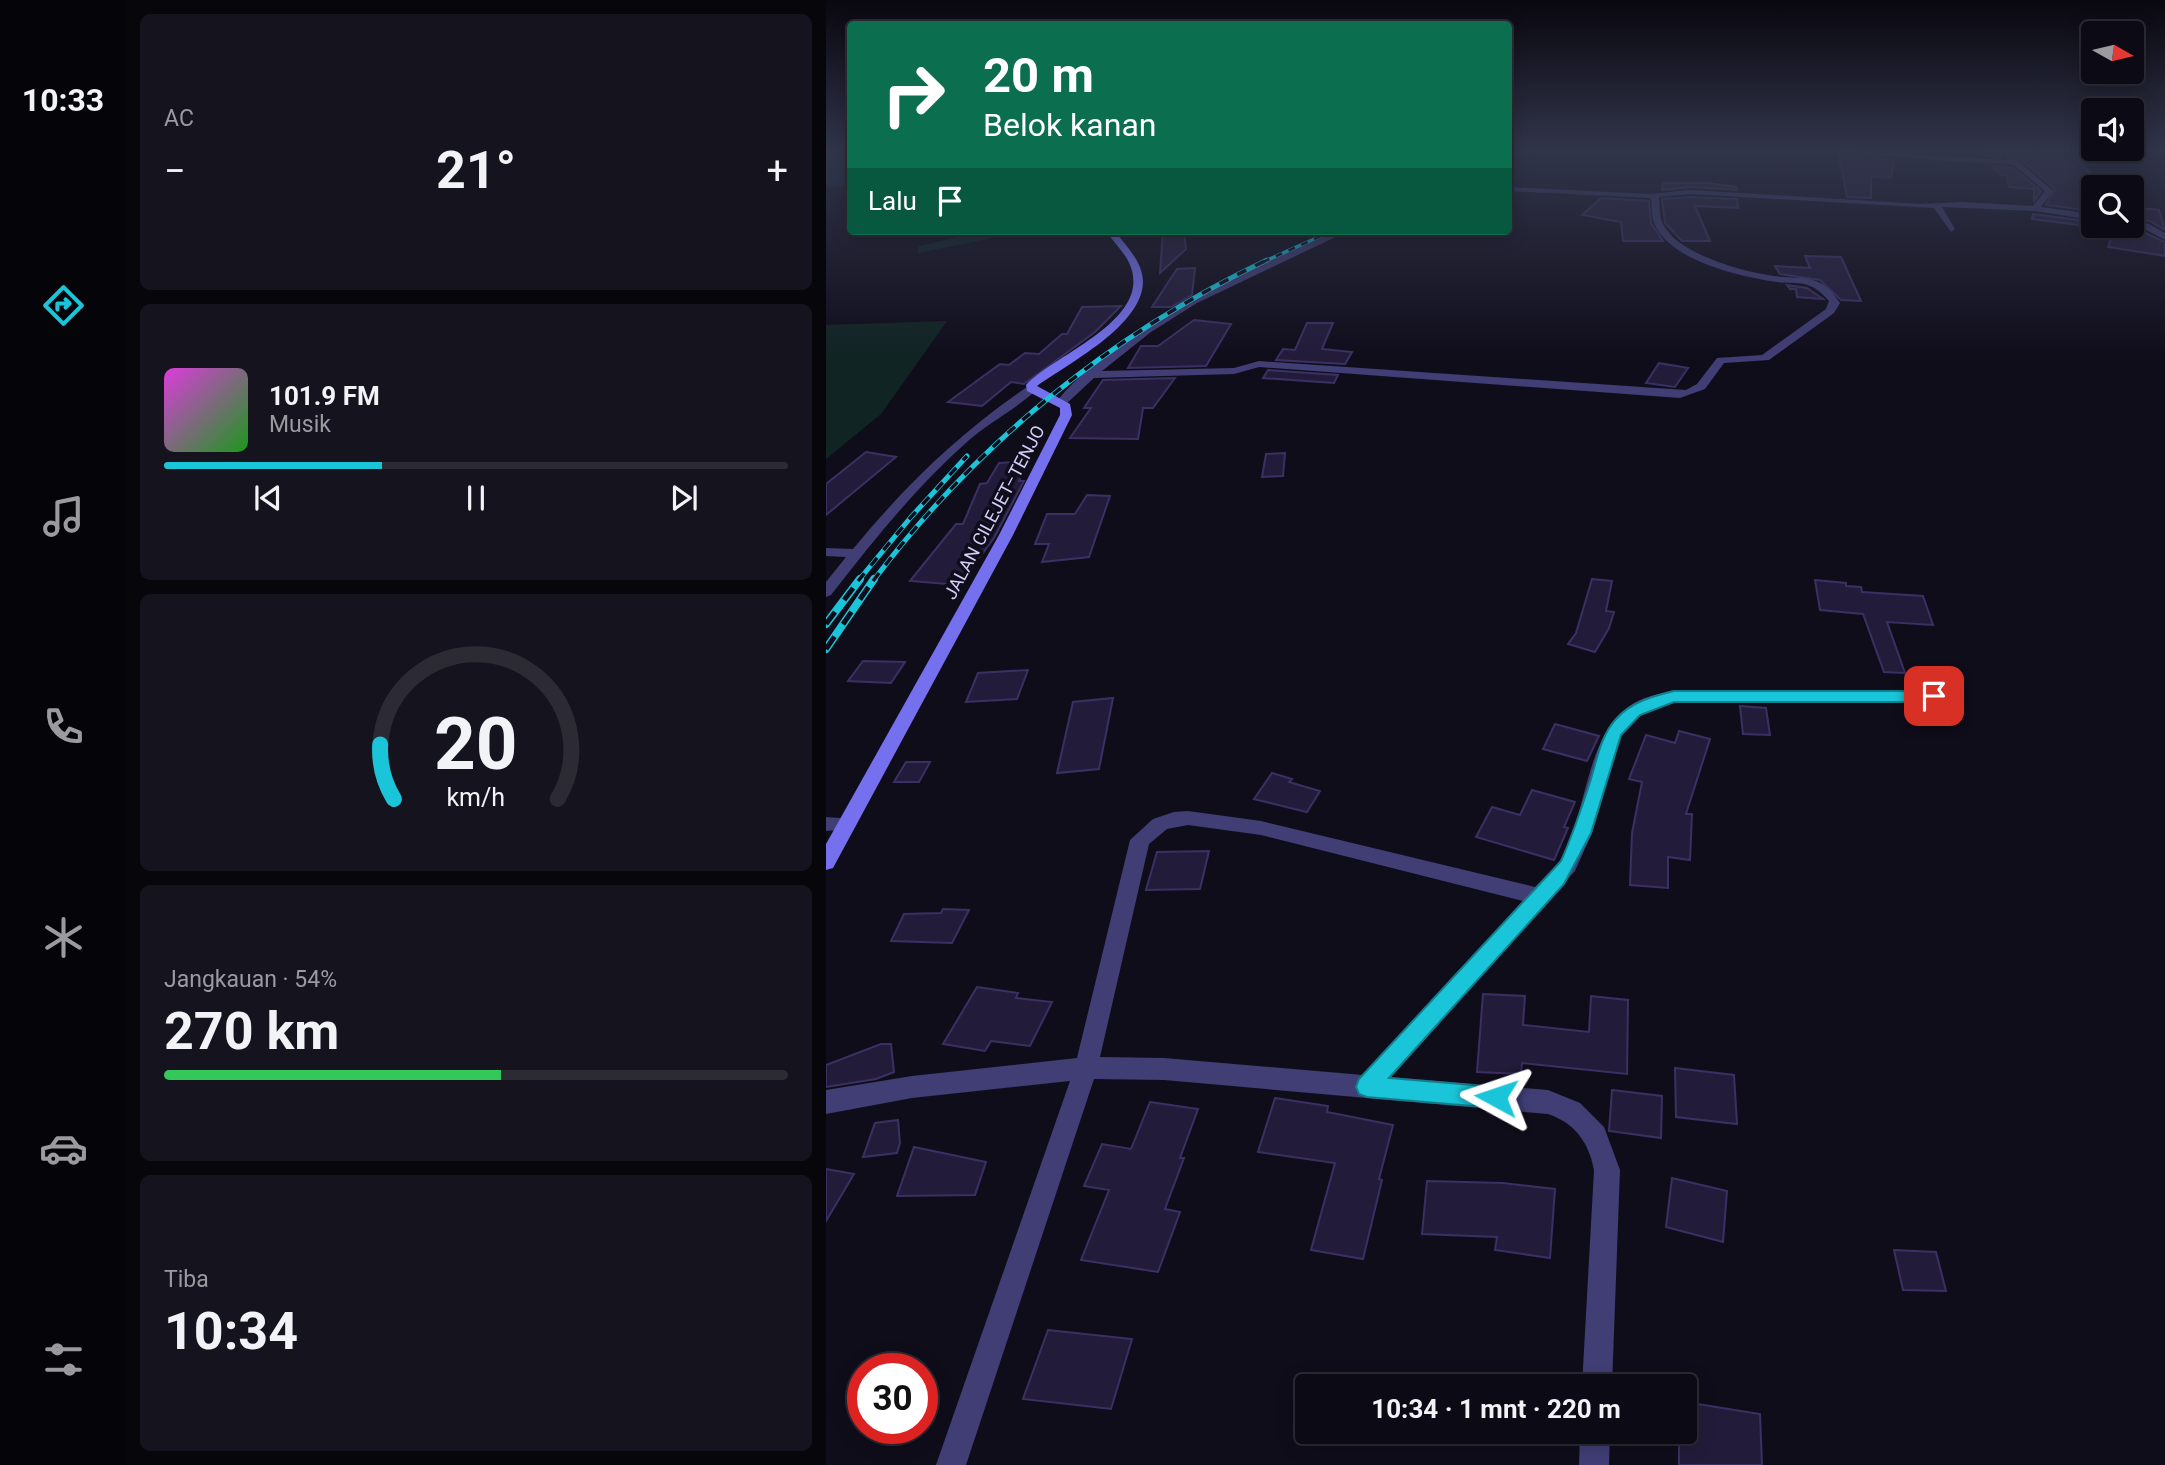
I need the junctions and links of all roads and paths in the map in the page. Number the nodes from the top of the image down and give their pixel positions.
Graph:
1 (1658, 219) edge
2 (1945, 219) edge
3 (2144, 226) edge
4 (1951, 229) dead end
5 (1114, 235) edge
6 (1336, 235) edge
7 (2165, 237) edge
8 (1091, 375) junction
9 (1031, 389) junction
10 (1061, 403) junction
11 (826, 552) edge
12 (856, 553) junction
13 (826, 592) edge
14 (1934, 696) dead end
15 (826, 824) edge
16 (846, 824) junction
17 (826, 862) edge
18 (1541, 897) junction
19 (1086, 1069) junction
20 (1367, 1087) junction
21 (826, 1102) edge
22 (1598, 1374) edge
23 (1595, 1444) edge
24 (951, 1465) edge
25 (1594, 1465) edge

1 - 8 street
2 - 4 street
3 - 7 street
5 - 9 main road
6 - 8 street
8 - 10 street
9 - 10 main road, JALAN CILEJET–TENJO
9 - 12 street
10 - 16 main road, JALAN CILEJET–TENJO
11 - 12 street
12 - 13 street
14 - 18 street
15 - 16 street
16 - 17 main road, JALAN CILEJET–TENJO
18 - 19 street
18 - 20 street
19 - 20 street
19 - 21 street
19 - 24 street
20 - 22 street
23 - 25 street

